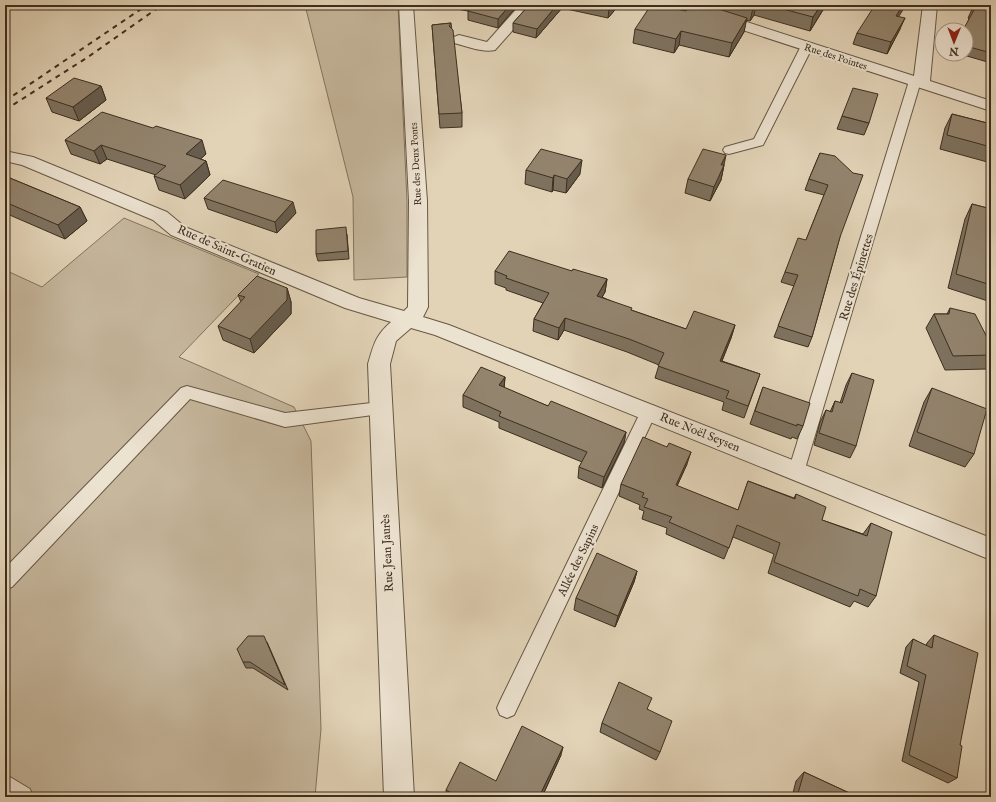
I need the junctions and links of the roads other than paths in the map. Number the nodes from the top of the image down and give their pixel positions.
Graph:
1 (406, 5) edge
2 (528, 5) edge
3 (680, 5) edge
4 (930, 5) edge
5 (459, 40) dead end
6 (807, 46) junction
7 (919, 82) junction
8 (991, 106) edge
9 (729, 150) dead end
10 (5, 156) edge
11 (407, 320) junction
12 (380, 408) junction
13 (649, 411) junction
14 (796, 472) junction
15 (991, 549) edge
16 (5, 582) edge
17 (506, 708) dead end
18 (5, 785) edge
19 (22, 797) edge
20 (399, 797) edge

1 - 11 street, Rue des Deux Ponts
2 - 5 street
3 - 6 street, Rue des Pointes
4 - 7 street
6 - 7 street, Rue des Pointes
6 - 9 lane
7 - 8 street, Rue des Pointes
7 - 14 lane, Rue des Épinettes
10 - 11 street, Rue de Saint-Gratien
11 - 12 street, Rue Jean Jaurès
11 - 13 street, Rue Noël Seysen
12 - 16 lane
12 - 20 street, Rue Jean Jaurès
13 - 14 street, Rue Noël Seysen
13 - 17 lane, Allée des Sapins
14 - 15 street, Rue Noël Seysen
18 - 19 lane

